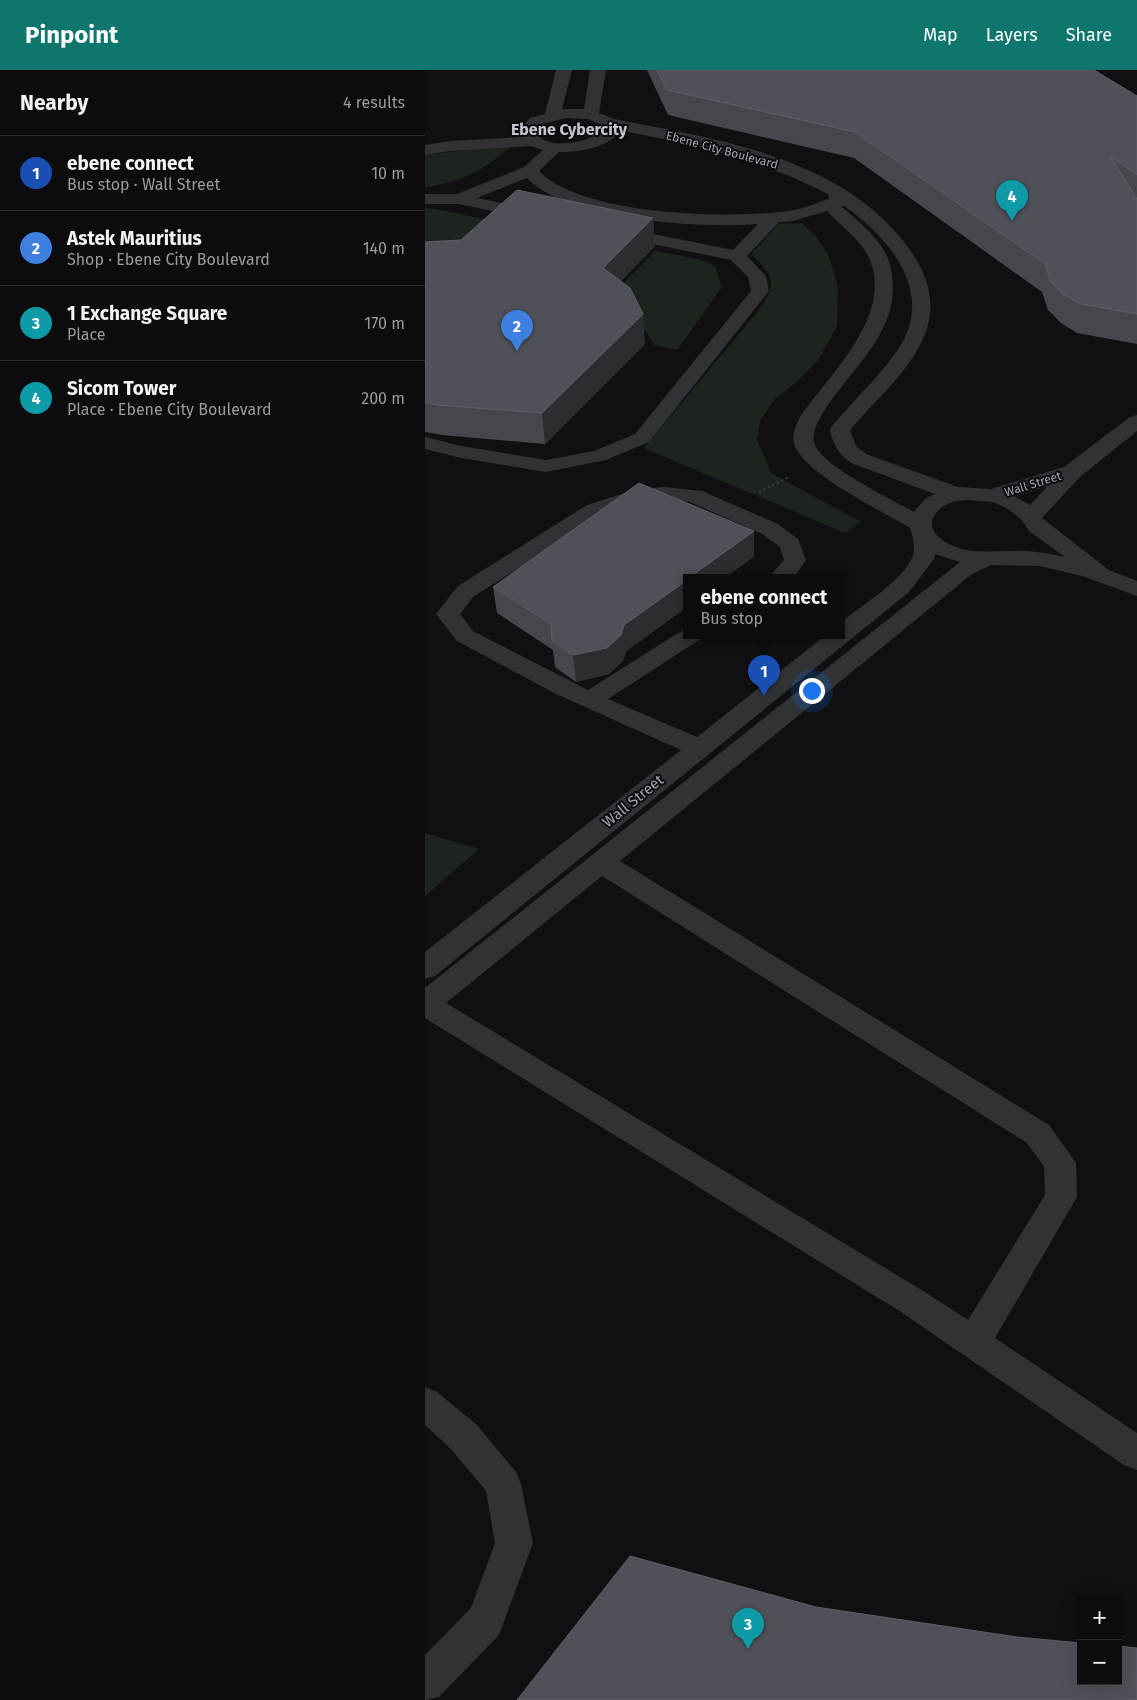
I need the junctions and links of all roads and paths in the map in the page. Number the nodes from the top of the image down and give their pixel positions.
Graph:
1 (565, 70) edge
2 (598, 70) edge
3 (553, 115) junction
4 (591, 115) junction
5 (609, 123) junction
6 (531, 124) junction
7 (514, 125) dead end
8 (481, 128) dead end
9 (425, 136) edge
10 (533, 141) junction
11 (601, 141) junction
12 (555, 147) junction
13 (425, 150) edge
14 (531, 171) junction
15 (425, 199) edge
16 (459, 199) junction
17 (834, 199) junction
18 (775, 217) junction
19 (555, 219) edge
20 (603, 229) edge
21 (737, 256) junction
22 (1137, 421) edge
23 (425, 443) edge
24 (820, 465) junction
25 (1072, 472) junction
26 (959, 495) junction
27 (993, 495) junction
28 (729, 511) junction
29 (1034, 521) junction
30 (923, 530) junction
31 (993, 558) junction
32 (1100, 572) junction
33 (785, 574) edge
34 (1137, 589) edge
35 (845, 631) edge
36 (685, 639) edge
37 (835, 639) edge
38 (589, 700) junction
39 (699, 748) junction
40 (600, 862) junction
41 (425, 968) edge
42 (425, 1004) edge
43 (973, 1343) junction
44 (425, 1403) edge
45 (1137, 1453) edge
46 (425, 1683) edge

1 - 3 street
2 - 4 street
3 - 4 street, Ebene City Boulevard
3 - 6 street, Ebene City Boulevard
4 - 5 street, Ebene City Boulevard
5 - 11 street
5 - 17 street, Ebene City Boulevard
6 - 7 street, Ebene City Boulevard
6 - 10 street
8 - 9 street
10 - 12 street, Ebene City Boulevard
10 - 13 street, Ebene City Boulevard
11 - 12 street, Ebene City Boulevard
11 - 17 street, Ebene City Boulevard
12 - 14 street
14 - 16 street
14 - 18 street
15 - 16 street
16 - 19 street
17 - 18 street
17 - 24 street, Ebene City Boulevard
17 - 26 street, Ebene City Boulevard
18 - 21 street
20 - 21 street
21 - 23 street
22 - 25 street, Wall Street
24 - 28 path
24 - 30 street, Ebene City Boulevard
25 - 27 street, Wall Street
25 - 29 street, Wall Street
26 - 27 street
26 - 30 street
27 - 29 street
28 - 33 street
28 - 38 street
29 - 31 street
29 - 32 street
30 - 31 street
30 - 35 street, Wall Street
31 - 32 street
31 - 40 street
32 - 34 street
36 - 38 street
37 - 39 street, Wall Street
38 - 39 street
39 - 41 street, Wall Street
40 - 42 street
40 - 43 street
42 - 43 street
43 - 45 street
44 - 46 street

